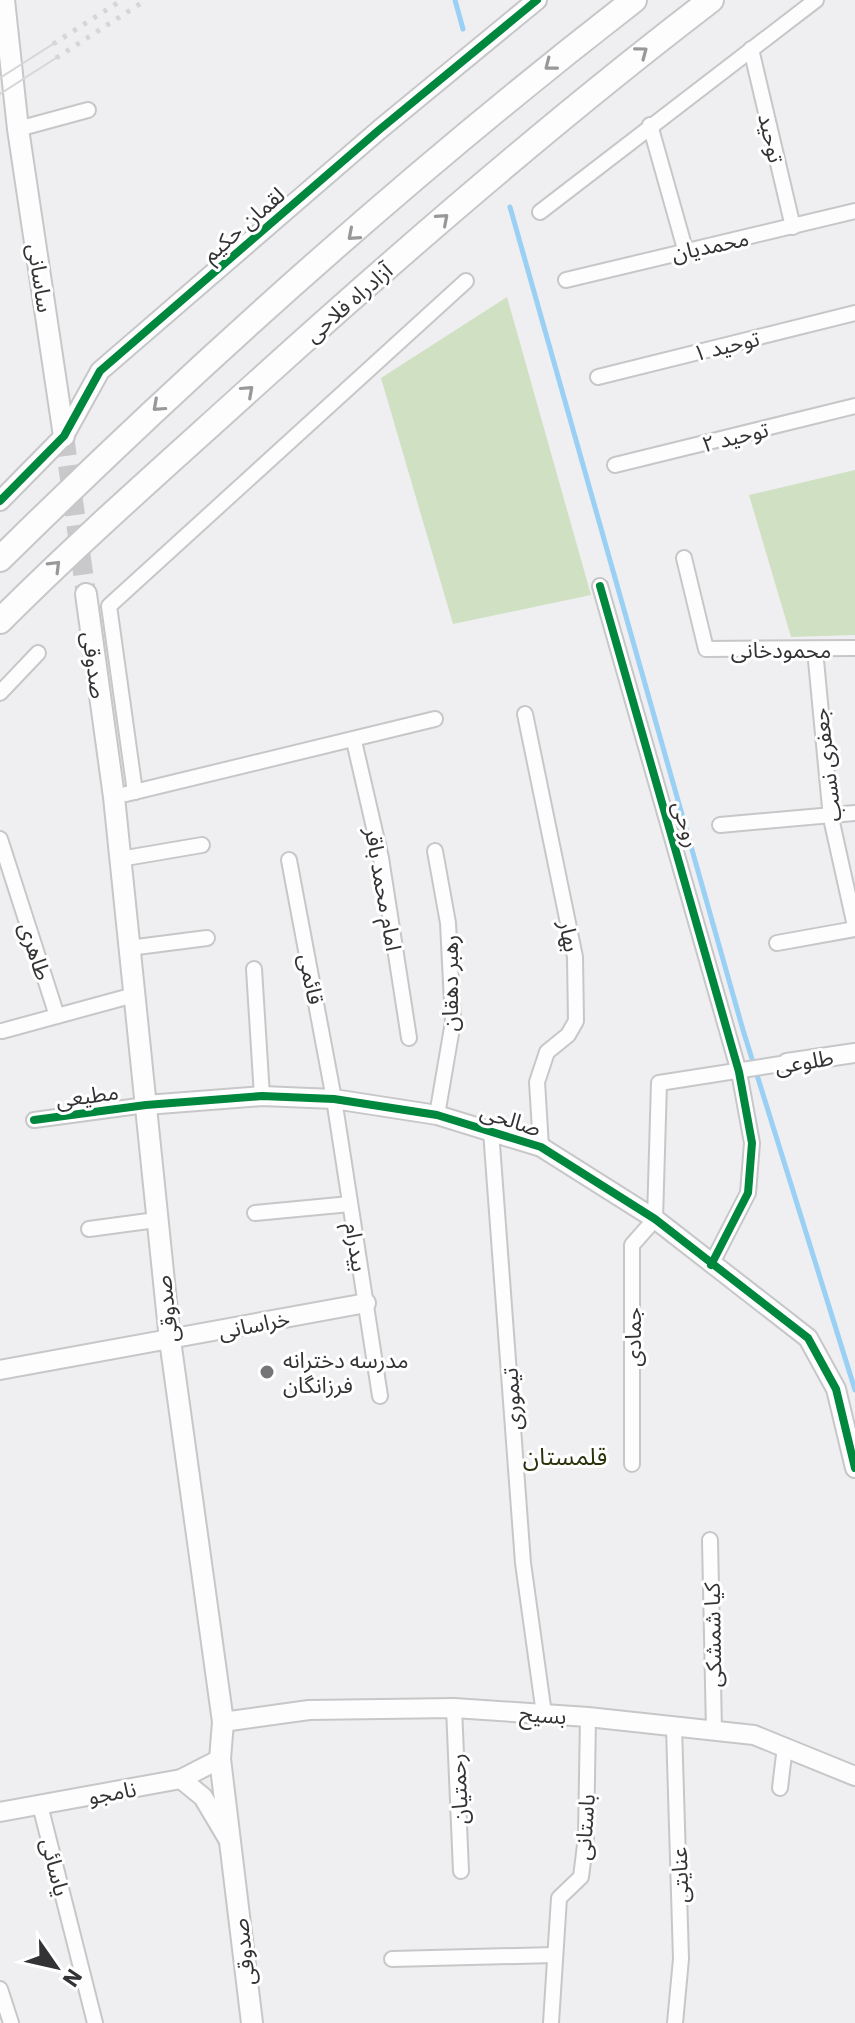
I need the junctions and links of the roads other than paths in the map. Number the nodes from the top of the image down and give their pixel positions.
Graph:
1 (3, 0) edge
2 (537, 0) edge
3 (634, 0) edge
4 (711, 0) edge
5 (816, 0) edge
6 (0, 6) edge
7 (751, 49) junction
8 (88, 110) dead end
9 (18, 124) junction
10 (650, 125) junction
11 (855, 211) edge
12 (540, 212) dead end
13 (793, 227) junction
14 (685, 249) junction
15 (566, 280) dead end
16 (466, 281) dead end
17 (855, 313) edge
18 (598, 377) dead end
19 (855, 406) edge
20 (64, 436) junction
21 (615, 465) dead end
22 (0, 501) edge
23 (684, 558) dead end
24 (0, 559) edge
25 (600, 586) dead end
26 (86, 594) tunnel mouth
27 (0, 621) edge
28 (855, 648) edge
29 (815, 650) junction
30 (38, 653) dead end
31 (0, 693) edge
32 (525, 714) dead end
33 (435, 719) dead end
34 (354, 741) junction
35 (135, 792) junction
36 (114, 797) junction
37 (855, 813) edge
38 (831, 818) junction
39 (720, 825) dead end
40 (0, 839) edge
41 (202, 845) dead end
42 (435, 851) dead end
43 (120, 859) junction
44 (289, 860) dead end
45 (855, 928) edge
46 (207, 938) dead end
47 (777, 943) dead end
48 (129, 948) junction
49 (254, 969) dead end
50 (134, 995) junction
51 (57, 1016) junction
52 (2, 1031) dead end
53 (409, 1038) dead end
54 (855, 1053) edge
55 (787, 1063) joint
56 (739, 1072) junction
57 (262, 1096) junction
58 (334, 1099) junction
59 (146, 1105) junction
60 (437, 1115) junction
61 (34, 1120) dead end
62 (491, 1131) junction
63 (541, 1147) junction
64 (350, 1204) junction
65 (255, 1213) dead end
66 (655, 1219) junction
67 (156, 1220) junction
68 (89, 1229) dead end
69 (711, 1265) junction
70 (366, 1303) junction
71 (170, 1340) junction
72 (0, 1370) edge
73 (380, 1396) dead end
74 (632, 1464) dead end
75 (855, 1468) edge
76 (710, 1540) dead end
77 (454, 1708) junction
78 (544, 1714) junction
79 (588, 1717) junction
80 (223, 1722) junction
81 (674, 1727) junction
82 (714, 1731) junction
83 (785, 1746) junction
84 (220, 1759) junction
85 (855, 1776) edge
86 (181, 1779) junction
87 (780, 1788) dead end
88 (40, 1805) junction
89 (0, 1812) edge
90 (230, 1843) junction
91 (461, 1871) dead end
92 (554, 1955) junction
93 (392, 1959) dead end
94 (0, 1989) edge
95 (11, 2023) edge
96 (95, 2023) edge
97 (252, 2023) edge
98 (551, 2023) edge
99 (675, 2023) edge

1 - 6 street
1 - 9 main road, ساسانی
2 - 20 street, لقمان حکیم
3 -> 24 highway
27 -> 4 highway, آزادراه فلاحی
5 - 7 street
7 - 10 street
7 - 13 street, توحید
8 - 9 street
9 - 20 main road, ساسانی
10 - 12 street
10 - 14 street
11 - 13 street, محمدیان
13 - 14 street, محمدیان
14 - 15 street, محمدیان
16 - 35 street
17 - 18 street, توحید ۱
19 - 21 street, توحید ۲
20 - 22 street, لقمان حکیم
23 - 29 street, محمودخانی
25 - 56 street, روحی
26 - 36 main road, صدوقی
28 - 29 street, محمودخانی
29 - 38 street, جعفری نسب
30 - 31 street
32 - 63 street, بهار
33 - 34 street
34 - 35 street
34 - 53 street, امام محمد باقر
35 - 36 street
36 - 43 main road, صدوقی
37 - 38 street
38 - 39 street
38 - 45 street, جعفری نسب
40 - 51 street, طاهری
41 - 43 street
42 - 60 street, رهبر دهقان
43 - 48 main road, صدوقی
44 - 58 street, قائمی
45 - 47 street
46 - 48 street
48 - 50 main road, صدوقی
49 - 57 street
50 - 51 street
50 - 59 main road, صدوقی
51 - 52 street
54 - 55 street, طلوعی
55 - 56 street, طلوعی
56 - 66 street, طلوعی
56 - 69 street, روحی
57 - 58 street, صالحی
57 - 59 street, صالحی
58 - 60 street, صالحی
58 - 64 street, بیدرام
59 - 61 street, مطیعی
59 - 67 main road, صدوقی
60 - 62 street, صالحی
62 - 63 street, صالحی
62 - 78 street, تیموری
63 - 66 street, صالحی
64 - 65 street
64 - 70 street, بیدرام
66 - 69 street, صالحی
66 - 74 street, جمادی
67 - 68 street
67 - 71 main road, صدوقی
69 - 75 street, صالحی
70 - 71 street, خراسانی
70 - 73 street, بیدرام
71 - 72 street, خراسانی
71 - 80 main road, صدوقی
76 - 82 street, کیا شمشکی
77 - 78 street, بسیح
77 - 80 street, بسیح
77 - 91 street, رحمتیان
78 - 79 street, بسیح
79 - 81 street, بسیح
79 - 92 street, باستانی
80 - 84 main road, صدوقی
81 - 82 street, بسیح
81 - 99 street, عنایتی
82 - 83 street, بسیح
83 - 85 street, بسیح
83 - 87 street
84 - 86 street, نامجو
84 - 90 main road, صدوقی
86 - 88 street, نامجو
86 - 90 street
88 - 89 street, نامجو
88 - 96 street, یاسائی
90 - 97 main road, صدوقی
92 - 93 street
92 - 98 street, باستانی
94 - 95 street

